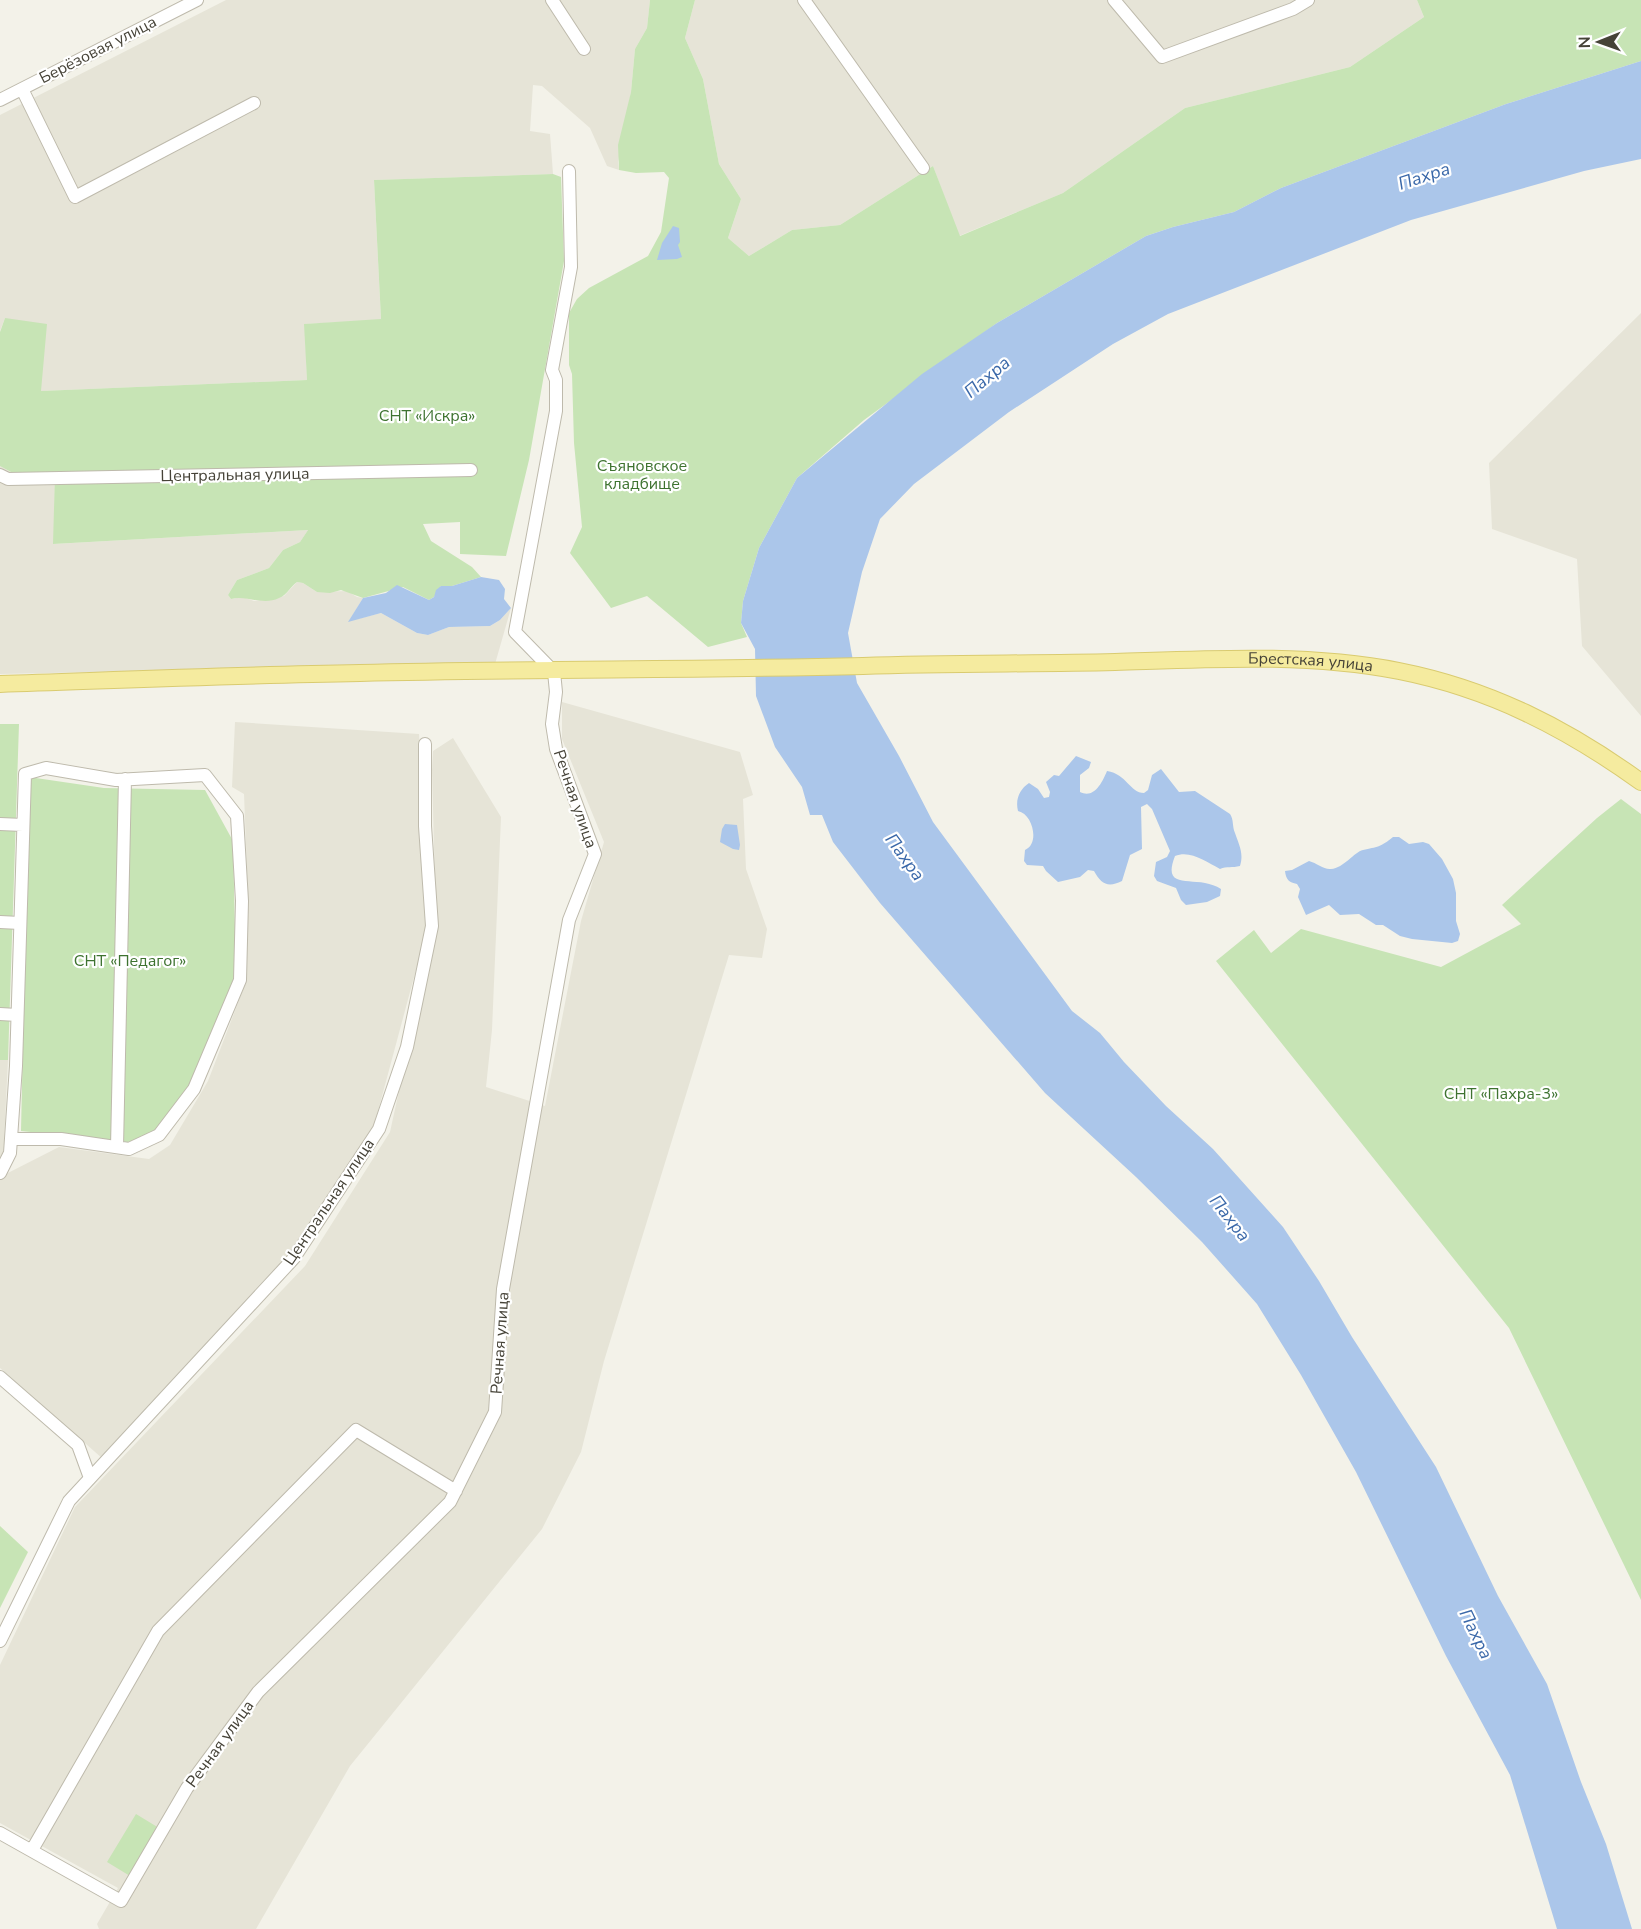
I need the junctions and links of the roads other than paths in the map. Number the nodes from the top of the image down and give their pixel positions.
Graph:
1 (197, 0) edge
2 (552, 0) edge
3 (804, 0) edge
4 (1114, 0) edge
5 (1308, 0) edge
6 (584, 49) dead end
7 (22, 89) junction
8 (0, 100) edge
9 (254, 103) dead end
10 (923, 168) dead end
11 (568, 171) dead end
12 (471, 470) dead end
13 (0, 475) edge
14 (554, 672) junction
15 (0, 684) edge
16 (425, 744) dead end
17 (125, 779) junction
18 (1641, 782) edge
19 (0, 824) edge
20 (23, 825) junction
21 (0, 922) edge
22 (20, 923) junction
23 (0, 1014) edge
24 (17, 1015) junction
25 (11, 1139) junction
26 (117, 1147) junction
27 (0, 1173) edge
28 (0, 1377) edge
29 (90, 1478) junction
30 (456, 1491) junction
31 (0, 1641) edge
32 (0, 1833) edge
33 (32, 1850) junction

1 - 7 street, Берёзовая улица
2 - 6 street
3 - 10 street
4 - 5 street
7 - 8 street, Берёзовая улица
7 - 9 street
11 - 14 street
12 - 13 street, Центральная улица
14 - 15 main road, Брестская улица
14 - 18 main road, Брестская улица
14 - 30 street, Речная улица
16 - 29 street, Центральная улица
17 - 20 street
17 - 26 street
17 - 26 street
19 - 20 street
20 - 22 street
21 - 22 street
22 - 24 street
23 - 24 street
24 - 25 street
25 - 26 street
25 - 27 street
28 - 29 street
29 - 31 street, Центральная улица
30 - 33 street, Речная улица
30 - 33 street
32 - 33 street

